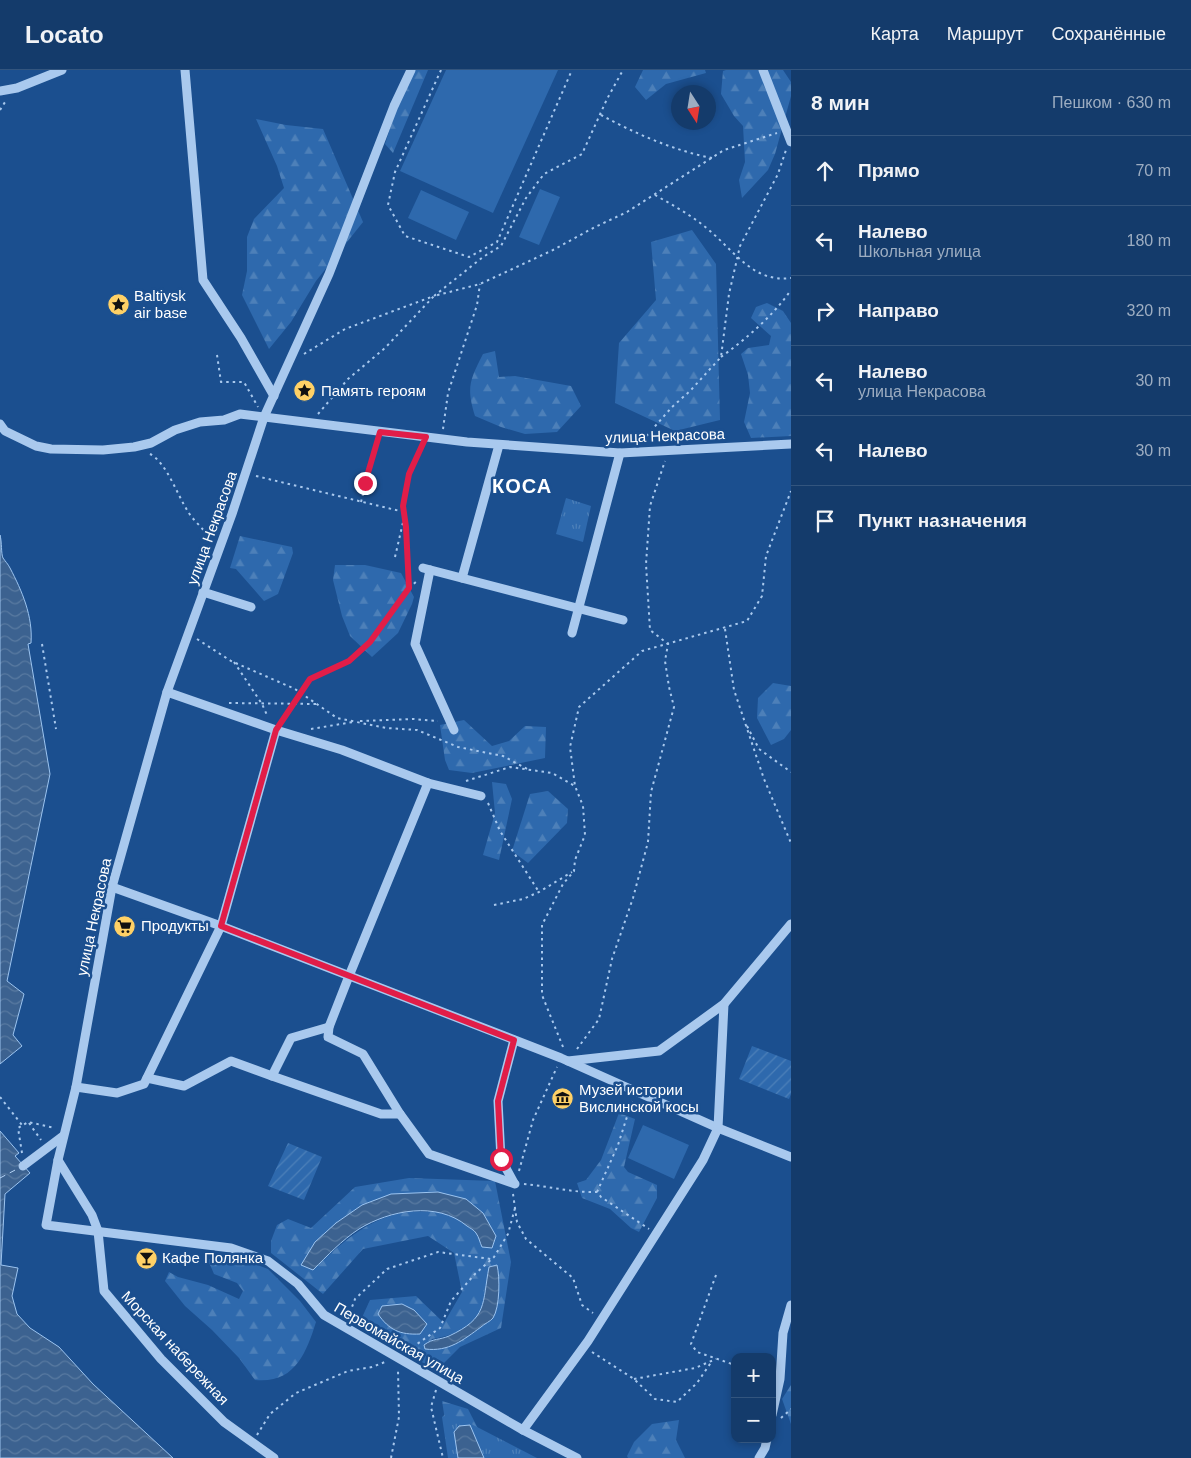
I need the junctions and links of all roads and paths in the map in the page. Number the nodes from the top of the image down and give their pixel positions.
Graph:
1 (62, 70) edge
2 (185, 70) edge
3 (411, 70) edge
4 (441, 70) edge
5 (572, 70) edge
6 (624, 70) edge
7 (763, 70) edge
8 (0, 91) edge
9 (600, 115) junction
10 (790, 135) edge
11 (712, 158) junction
12 (655, 195) junction
13 (738, 258) junction
14 (791, 278) edge
15 (480, 284) junction
16 (791, 290) edge
17 (434, 296) junction
18 (217, 355) dead end
19 (721, 357) junction
20 (289, 363) junction
21 (274, 396) junction
22 (264, 417) junction
23 (310, 423) junction
24 (0, 424) edge
25 (380, 432) junction
26 (426, 437) junction
27 (442, 439) junction
28 (641, 442) dead end
29 (499, 444) junction
30 (791, 444) edge
31 (134, 447) junction
32 (668, 451) junction
33 (620, 453) junction
34 (266, 478) dead end
35 (791, 492) edge
36 (361, 502) junction
37 (218, 554) junction
38 (395, 557) dead end
39 (462, 578) junction
40 (204, 592) junction
41 (251, 607) dead end
42 (579, 609) junction
43 (623, 620) dead end
44 (725, 628) junction
45 (572, 633) dead end
46 (188, 634) junction
47 (42, 644) dead end
48 (668, 644) junction
49 (234, 662) junction
50 (734, 690) junction
51 (167, 692) junction
52 (222, 702) dead end
53 (262, 704) junction
54 (317, 704) junction
55 (355, 721) junction
56 (452, 726) joint
57 (304, 729) dead end
58 (56, 730) dead end
59 (276, 730) junction
60 (529, 770) junction
61 (791, 772) edge
62 (464, 781) dead end
63 (428, 783) junction
64 (575, 786) junction
65 (481, 796) joint
66 (791, 843) edge
67 (574, 871) junction
68 (112, 888) junction
69 (540, 892) junction
70 (494, 905) dead end
71 (791, 924) edge
72 (221, 926) junction
73 (348, 976) junction
74 (724, 1004) junction
75 (329, 1027) junction
76 (514, 1040) junction
77 (564, 1060) junction
78 (272, 1076) junction
79 (147, 1078) junction
80 (76, 1087) junction
81 (636, 1091) junction
82 (0, 1097) edge
83 (400, 1114) junction
84 (28, 1122) junction
85 (22, 1125) junction
86 (718, 1128) junction
87 (64, 1133) junction
88 (45, 1146) dead end
89 (23, 1152) dead end
90 (791, 1157) edge
91 (58, 1160) junction
92 (23, 1166) dead end
93 (515, 1183) junction
94 (597, 1192) junction
95 (515, 1208) junction
96 (98, 1231) junction
97 (657, 1234) junction
98 (491, 1259) junction
99 (716, 1275) dead end
100 (791, 1305) edge
101 (601, 1320) junction
102 (352, 1331) junction
103 (584, 1347) junction
104 (398, 1358) junction
105 (718, 1359) junction
106 (712, 1361) junction
107 (731, 1363) edge
108 (634, 1379) junction
109 (438, 1381) junction
110 (776, 1398) edge
111 (523, 1430) junction
112 (252, 1442) junction
113 (766, 1443) edge
114 (274, 1458) edge
115 (391, 1458) edge
116 (443, 1458) edge
117 (577, 1458) edge
118 (759, 1458) edge

1 - 8 street
2 - 21 street
3 - 20 street
4 - 5 path
6 - 9 path
7 - 10 street
9 - 11 path
9 - 17 path
10 - 11 path
10 - 13 path
11 - 12 path
12 - 13 path
12 - 15 path
13 - 14 path
13 - 19 path
15 - 17 path
15 - 27 path
16 - 19 path
17 - 20 path
17 - 23 path
18 - 22 path
19 - 28 path
20 - 21 street
21 - 22 street
22 - 23 street, улица Некрасова
22 - 31 street
22 - 37 street, улица Некрасова
23 - 25 street, улица Некрасова
24 - 31 street
25 - 26 street, улица Некрасова
25 - 36 path
26 - 27 street, улица Некрасова
26 - 59 path
27 - 29 street, улица Некрасова
29 - 33 street, улица Некрасова
29 - 39 street
30 - 32 street, улица Некрасова
31 - 37 path
32 - 33 street, улица Некрасова
32 - 48 path
33 - 42 street
34 - 36 path
35 - 44 path
36 - 38 path
37 - 40 street, улица Некрасова
39 - 42 street
39 - 56 street
40 - 41 street
40 - 46 street, улица Некрасова
42 - 43 street
42 - 45 street
44 - 48 path
44 - 50 path
46 - 49 path
46 - 51 street, улица Некрасова
47 - 58 path
48 - 64 path
48 - 77 path
49 - 53 path
49 - 54 path
50 - 61 path
50 - 66 path
51 - 59 street
51 - 68 street, улица Некрасова
52 - 53 path
53 - 54 path
53 - 59 path
54 - 55 path
55 - 56 path
55 - 57 path
55 - 60 path
59 - 63 street
59 - 72 street
60 - 62 path
60 - 64 path
63 - 65 street
63 - 73 street
64 - 67 path
65 - 69 path
67 - 69 path
67 - 77 path
68 - 72 street
68 - 80 street, улица Некрасова
69 - 70 path
71 - 74 street
72 - 73 street
72 - 79 street
73 - 75 street
73 - 76 street
74 - 77 street
74 - 86 street
75 - 78 street
75 - 83 street
76 - 77 street
76 - 93 street
77 - 81 street
77 - 93 path
78 - 79 street
78 - 83 street
79 - 80 street
80 - 87 street, улица Некрасова
81 - 86 street
81 - 94 path
82 - 85 path
83 - 93 street
84 - 85 path
84 - 87 path
84 - 88 path
85 - 89 path
86 - 90 street
86 - 97 street
87 - 91 street, улица Некрасова
87 - 92 street
91 - 96 street, Морская набережная
91 - 96 street, Первомайская улица
93 - 94 path
93 - 95 path
94 - 97 path
95 - 98 path
95 - 101 path
96 - 102 street, Первомайская улица
96 - 112 street, Морская набережная
97 - 101 street
98 - 102 path
98 - 104 path
99 - 105 path
100 - 110 street
101 - 103 street
102 - 104 street, Первомайская улица
103 - 108 path
103 - 111 street
104 - 109 street, Первомайская улица
104 - 112 path
104 - 115 path
105 - 106 path
105 - 107 path
106 - 108 path
106 - 108 path
109 - 111 street, Первомайская улица
109 - 116 path
111 - 117 street, Первомайская улица
112 - 114 street, Морская набережная
113 - 118 street

